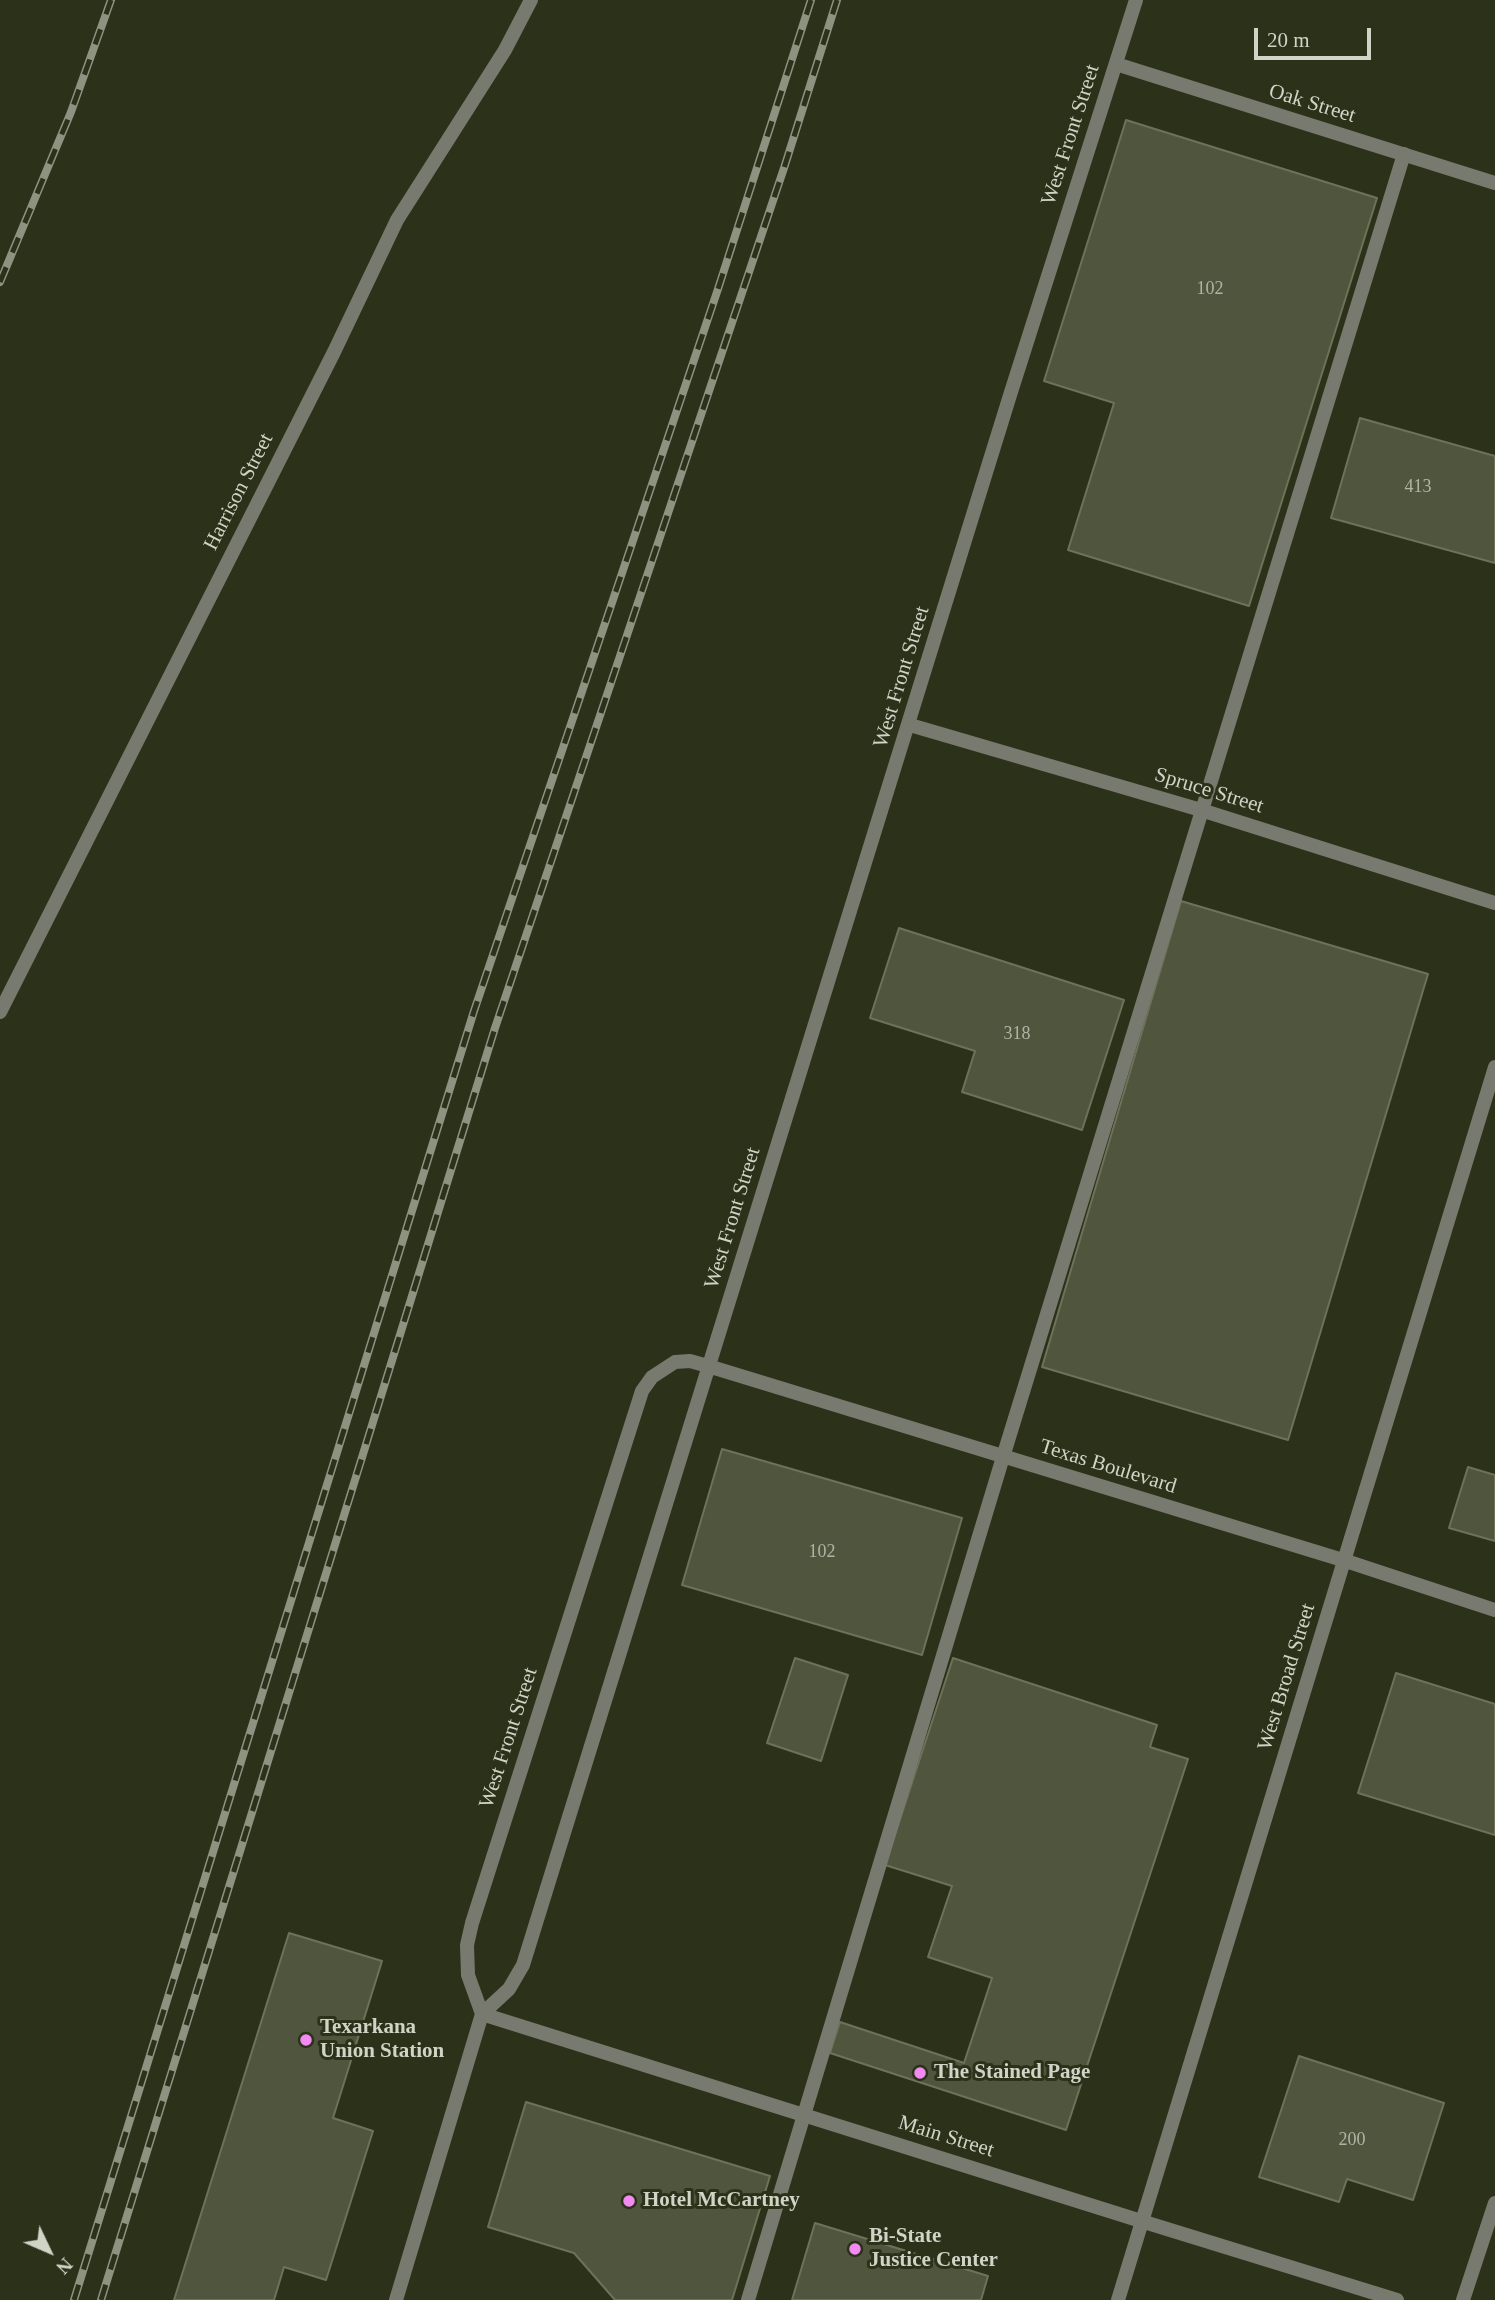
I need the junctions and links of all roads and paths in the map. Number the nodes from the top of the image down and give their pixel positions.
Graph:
1 (531, 0) edge
2 (1136, 0) edge
3 (1116, 64) junction
4 (1404, 154) junction
5 (1495, 183) edge
6 (910, 725) junction
7 (1201, 810) junction
8 (1495, 904) edge
9 (0, 1012) edge
10 (1495, 1067) edge
11 (708, 1366) junction
12 (1003, 1457) junction
13 (1346, 1561) junction
14 (1495, 1610) edge
15 (482, 2014) junction
16 (804, 2115) junction
17 (1495, 2203) edge
18 (1141, 2221) junction
19 (396, 2300) edge
20 (748, 2300) edge
21 (1118, 2300) edge
22 (1397, 2300) edge
23 (1463, 2300) edge

1 - 9 street, Harrison Street
2 - 3 street, West Front Street
3 - 4 street, Oak Street
3 - 6 street, West Front Street
4 - 5 street, Oak Street
4 - 7 street
6 - 7 street, Spruce Street
6 - 11 street, West Front Street
7 - 8 street, Spruce Street
7 - 12 street
10 - 13 street, West Broad Street
11 - 12 street, Texas Boulevard
11 - 15 street, West Front Street
11 - 15 street, West Front Street
12 - 13 street, Texas Boulevard
12 - 16 street
13 - 14 street, Texas Boulevard
13 - 18 street, West Broad Street
15 - 16 street, Main Street
15 - 19 street
16 - 18 street, Main Street
16 - 20 street
17 - 23 street
18 - 21 street, West Broad Street
18 - 22 street, Main Street

